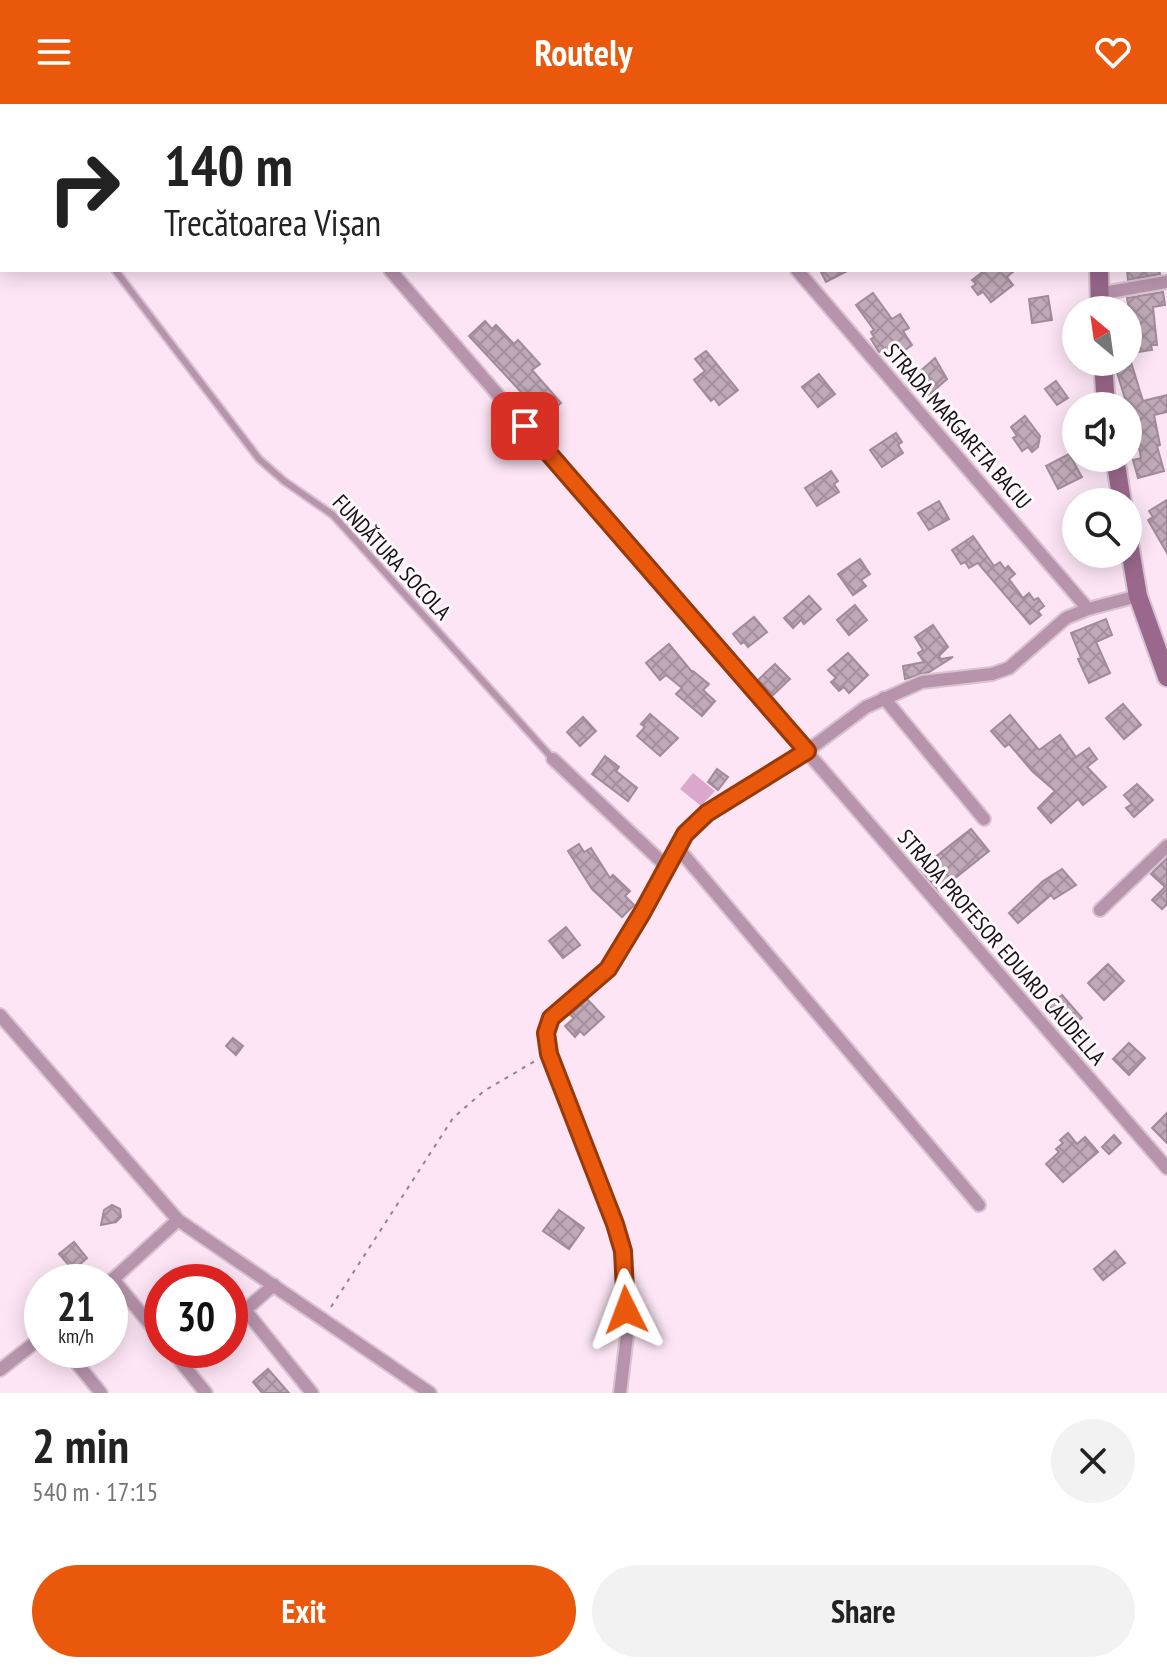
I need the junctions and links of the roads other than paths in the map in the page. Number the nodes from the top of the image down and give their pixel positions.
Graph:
1 (117, 272) edge
2 (392, 272) edge
3 (799, 272) edge
4 (1099, 272) edge
5 (1167, 282) edge
6 (1099, 296) edge
7 (1119, 296) edge
8 (1133, 568) edge
9 (1138, 596) junction
10 (1088, 609) junction
11 (1167, 677) edge
12 (884, 698) junction
13 (807, 751) junction
14 (553, 759) joint
15 (984, 819) dead end
16 (1167, 846) edge
17 (677, 847) junction
18 (666, 866) junction
19 (1100, 910) dead end
20 (0, 1015) edge
21 (1167, 1168) edge
22 (979, 1205) dead end
23 (178, 1220) junction
24 (128, 1265) edge
25 (274, 1285) junction
26 (128, 1299) edge
27 (144, 1318) edge
28 (24, 1351) edge
29 (81, 1368) edge
30 (186, 1368) edge
31 (0, 1370) edge
32 (101, 1393) edge
33 (206, 1393) edge
34 (312, 1393) edge
35 (430, 1393) edge
36 (620, 1393) edge

1 - 14 lane, FUNDĂTURA SOCOLA
2 - 13 street, STRADA PROFESOR EDUARD CAUDELLA
3 - 10 street, STRADA MARGARETA BACIU
4 - 6 main road
5 - 7 street
8 - 9 main road
9 - 10 street
9 - 11 main road
10 - 12 street
12 - 13 street
12 - 15 street
13 - 17 street
13 - 21 street, STRADA PROFESOR EDUARD CAUDELLA
14 - 18 street
16 - 19 street
17 - 18 street
17 - 22 street
18 - 36 street
20 - 23 street
23 - 24 street
23 - 25 street
25 - 34 street
25 - 35 street
26 - 27 street
28 - 31 street
29 - 32 street
30 - 33 street

